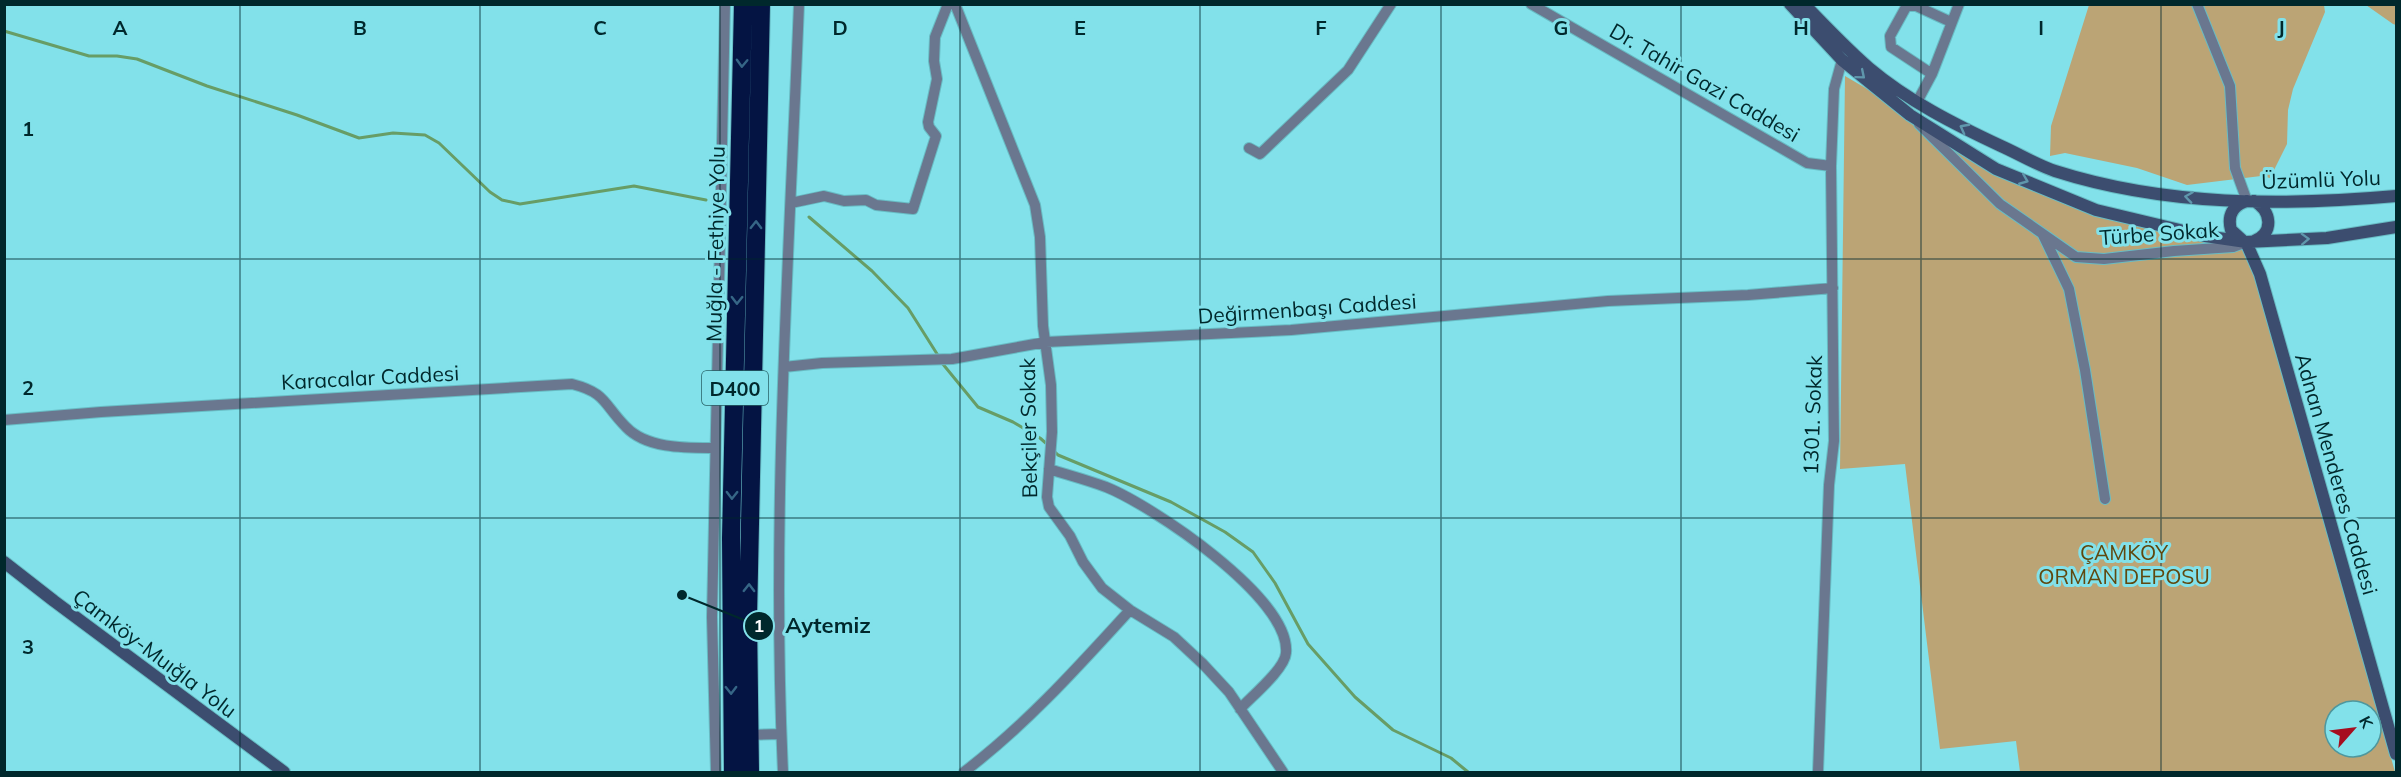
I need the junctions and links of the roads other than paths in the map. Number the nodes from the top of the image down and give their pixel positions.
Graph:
1 (725, 4) edge
2 (744, 4) edge
3 (761, 4) edge
4 (799, 4) edge
5 (1391, 4) edge
6 (1531, 4) edge
7 (1790, 4) edge
8 (1804, 4) edge
9 (1959, 4) edge
10 (2197, 4) edge
11 (949, 5) edge
12 (1951, 22) junction
13 (1842, 60) junction
14 (1932, 74) junction
15 (1917, 102) junction
16 (1910, 115) junction
17 (1249, 148) dead end
18 (1831, 166) junction
19 (2397, 196) edge
20 (2250, 201) junction
21 (791, 203) junction
22 (2397, 227) edge
23 (2042, 234) junction
24 (2250, 241) junction
25 (719, 260) junction
26 (738, 260) junction
27 (1833, 288) junction
28 (1046, 342) junction
29 (784, 367) junction
30 (4, 420) edge
31 (715, 448) junction
32 (1049, 468) junction
33 (2105, 499) dead end
34 (731, 538) junction
35 (713, 546) junction
36 (4, 562) edge
37 (1130, 610) junction
38 (712, 622) junction
39 (731, 629) junction
40 (1240, 709) junction
41 (781, 734) junction
42 (748, 735) junction
43 (2397, 754) edge
44 (284, 772) edge
45 (716, 772) edge
46 (733, 772) edge
47 (750, 772) edge
48 (783, 772) edge
49 (964, 772) edge
50 (1283, 772) edge
51 (1818, 772) edge

1 - 25 street
2 -> 26 highway, Muğla - Fethiye Yolu / D400
42 -> 3 highway, Muğla - Fethiye Yolu / D400
4 - 21 street
5 - 17 street
6 - 18 street, Dr. Tahir Gazi Caddesi
7 - 13 main road
8 - 15 main road, Üzümlü Yolu
9 - 12 street
10 - 20 street
11 - 21 street
11 - 28 street, Bekçiler Sokak
12 - 14 street
12 - 14 street
13 -> 16 main road
13 - 18 street, 1301. Sokak
14 - 15 street
20 -> 15 main road, Üzümlü Yolu
16 - 23 street, Türbe Sokak
16 -> 24 main road
18 - 27 street, 1301. Sokak
19 - 20 main road, Üzümlü Yolu
20 - 24 main road
20 - 24 main road
21 - 29 street
24 -> 22 main road
23 - 24 street, Türbe Sokak
23 - 33 street
24 - 43 main road, Adnan Menderes Caddesi
25 - 26 street
25 - 31 street
26 -> 34 highway, Muğla - Fethiye Yolu / D400
27 - 28 street, Değirmenbaşı Caddesi
27 - 51 street, 1301. Sokak
28 - 29 street, Değirmenbaşı Caddesi
28 - 32 street, Bekçiler Sokak
29 - 41 street
30 - 31 street, Karacalar Caddesi
31 - 35 street
32 - 37 street, Bekçiler Sokak
32 - 40 street
34 - 35 street
34 - 39 highway, Muğla - Fethiye Yolu / D400
35 - 38 street
36 - 44 main road, Çamköy-Muığla Yolu
37 - 40 street, Bekçiler Sokak
37 - 49 street
38 - 39 street
38 - 45 street
39 -> 46 highway, Muğla - Fethiye Yolu / D400
40 - 50 street, Bekçiler Sokak
41 - 42 street
41 - 48 street
42 - 47 highway, Muğla - Fethiye Yolu / D400

